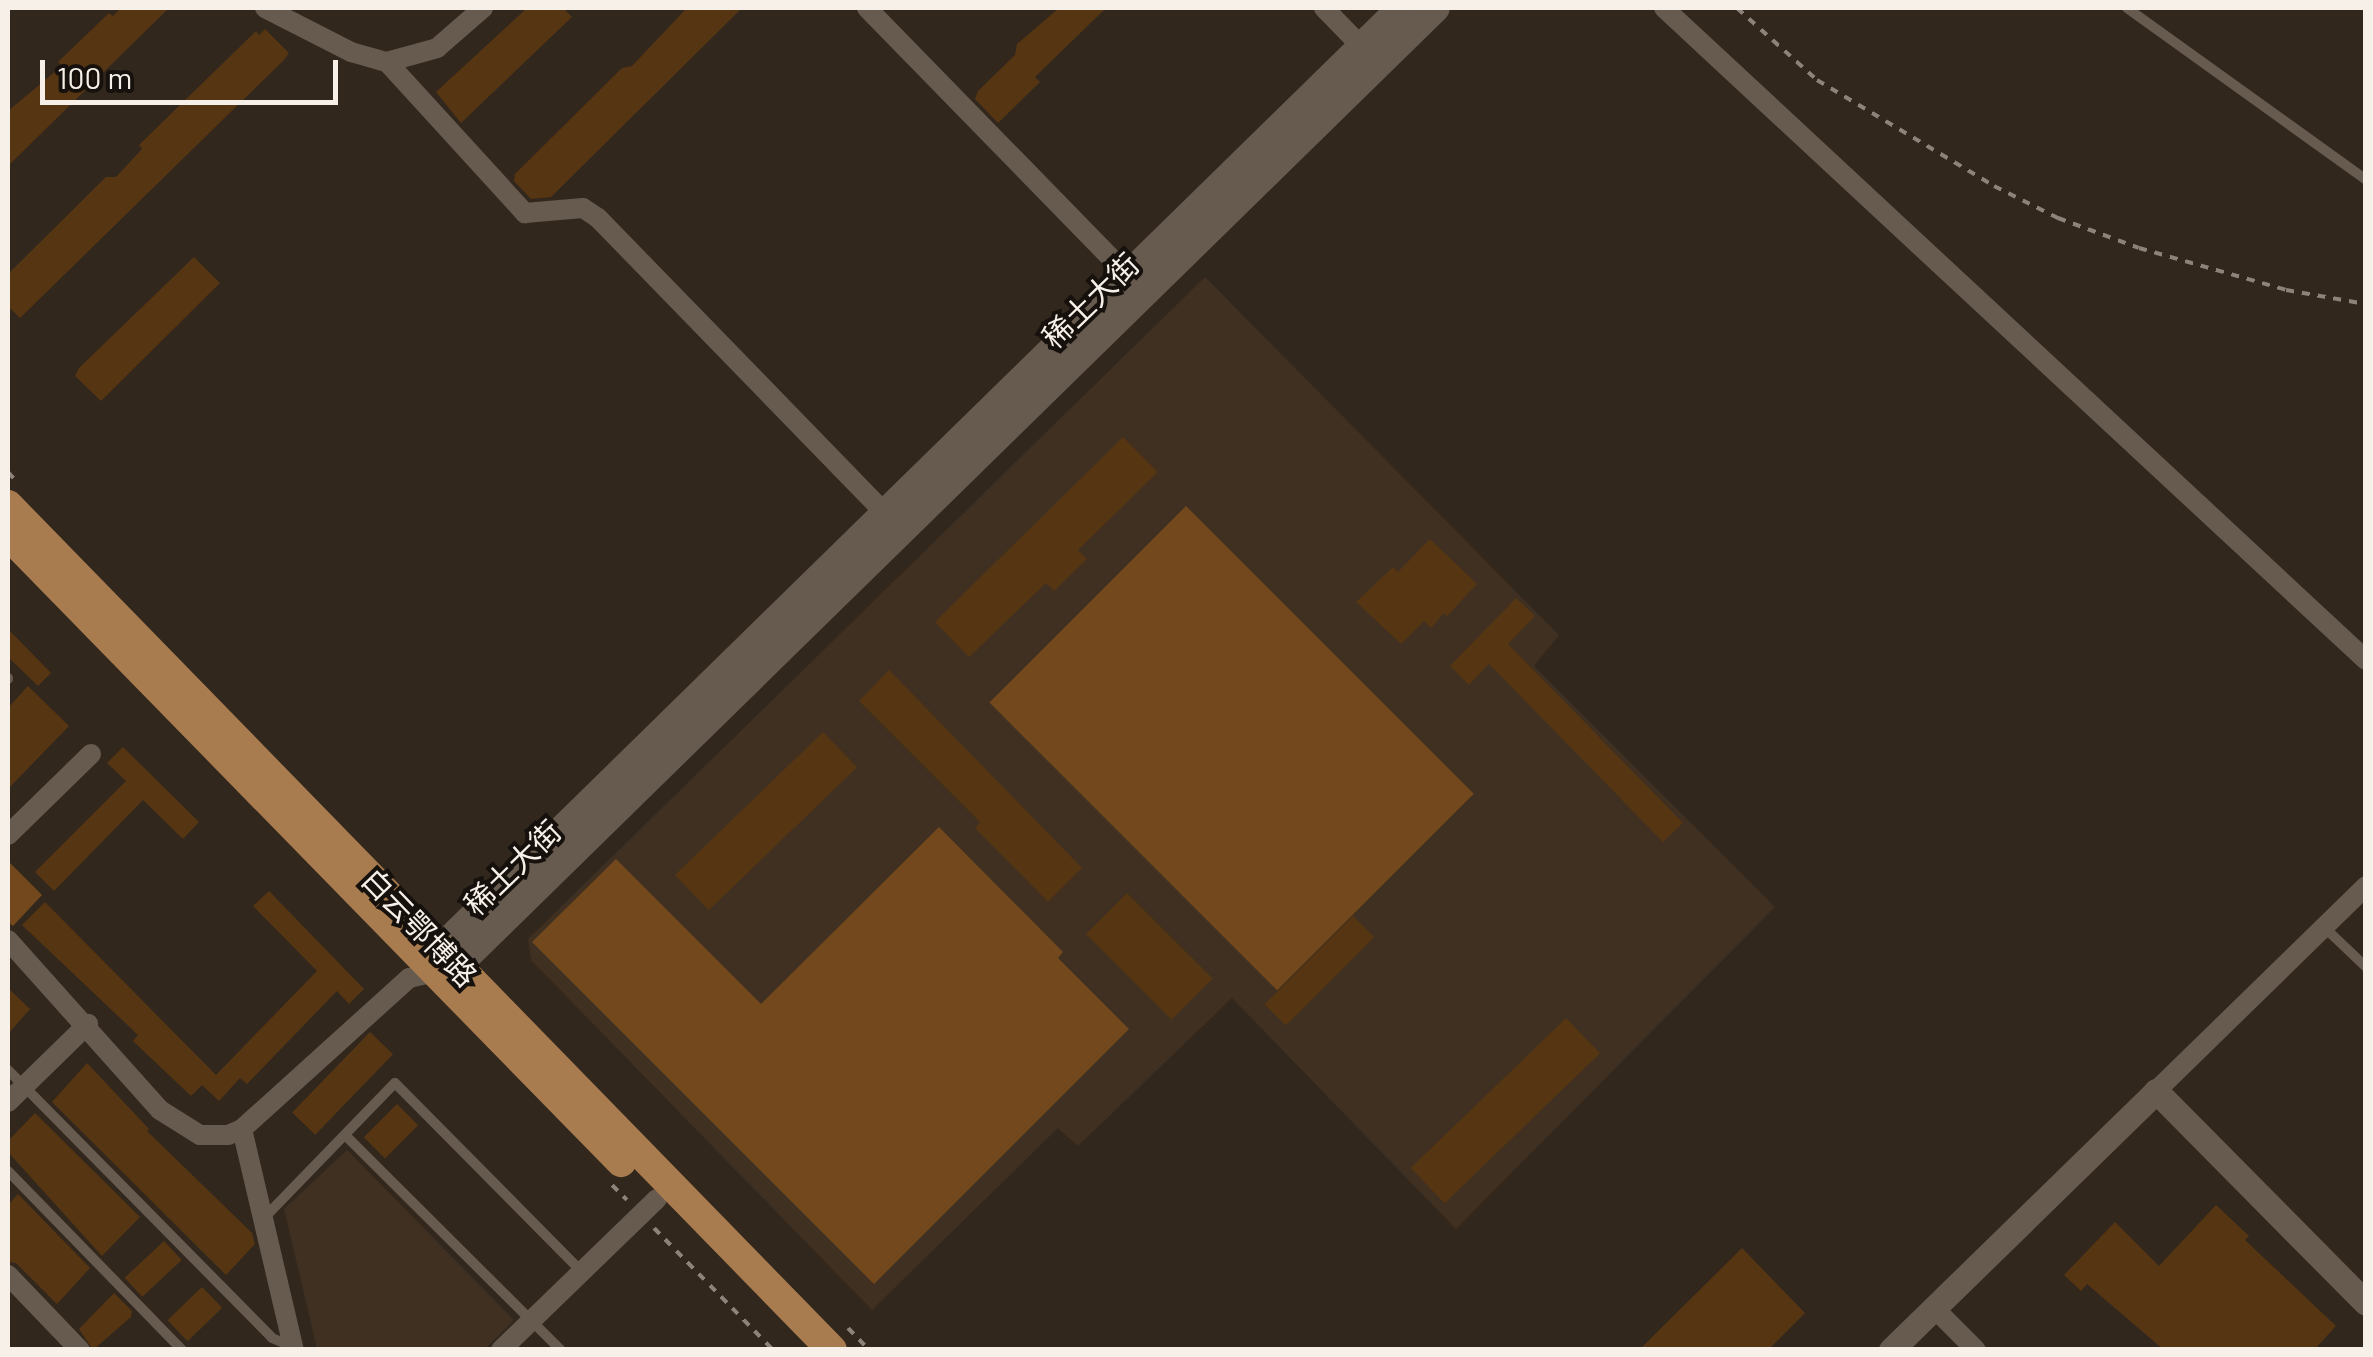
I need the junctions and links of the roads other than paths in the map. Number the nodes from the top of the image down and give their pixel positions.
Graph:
1 (265, 8) edge
2 (484, 8) edge
3 (868, 8) edge
4 (1324, 8) edge
5 (1401, 8) edge
6 (1436, 8) edge
7 (1664, 8) edge
8 (2127, 8) edge
9 (1361, 46) junction
10 (387, 62) junction
11 (2366, 180) edge
12 (1128, 274) junction
13 (8, 505) edge
14 (885, 512) junction
15 (8, 535) edge
16 (2366, 660) edge
17 (90, 754) dead end
18 (8, 835) edge
19 (2366, 886) edge
20 (2324, 927) junction
21 (8, 940) edge
22 (444, 961) junction
23 (2366, 967) edge
24 (88, 1024) junction
25 (8, 1070) edge
26 (24, 1086) junction
27 (2156, 1091) junction
28 (8, 1102) edge
29 (242, 1128) junction
30 (345, 1135) junction
31 (8, 1171) edge
32 (657, 1199) junction
33 (263, 1219) junction
34 (581, 1271) junction
35 (8, 1275) edge
36 (2366, 1303) edge
37 (1934, 1308) junction
38 (530, 1320) junction
39 (294, 1349) edge
40 (80, 1350) edge
41 (182, 1350) edge
42 (501, 1350) edge
43 (560, 1350) edge
44 (805, 1350) edge
45 (832, 1350) edge
46 (1891, 1350) edge
47 (1976, 1350) edge

1 - 10 street
2 - 10 street
3 - 12 street
4 - 9 street
5 - 9 main road, 稀土大街
6 - 22 main road, 稀土大街
7 - 16 street
8 - 11 lane
9 - 12 main road, 稀土大街
10 - 14 street
12 - 14 main road, 稀土大街
13 - 22 main road, 白云鄂博路
14 - 22 main road, 稀土大街
15 - 22 main road, 白云鄂博路
17 - 18 street
19 - 20 street
20 - 23 lane
20 - 27 street
21 - 24 street
22 - 29 street
22 - 32 main road, 白云鄂博路
22 - 45 main road, 白云鄂博路
24 - 26 street
24 - 29 street
25 - 26 lane
26 - 28 street
26 - 39 lane
27 - 36 street
27 - 37 street
29 - 33 street
30 - 33 lane
30 - 34 lane
30 - 38 lane
31 - 41 lane
32 - 34 street
32 - 44 main road, 白云鄂博路
33 - 39 street
34 - 38 street
35 - 40 street
37 - 46 street
37 - 47 street
38 - 42 street
38 - 43 lane

